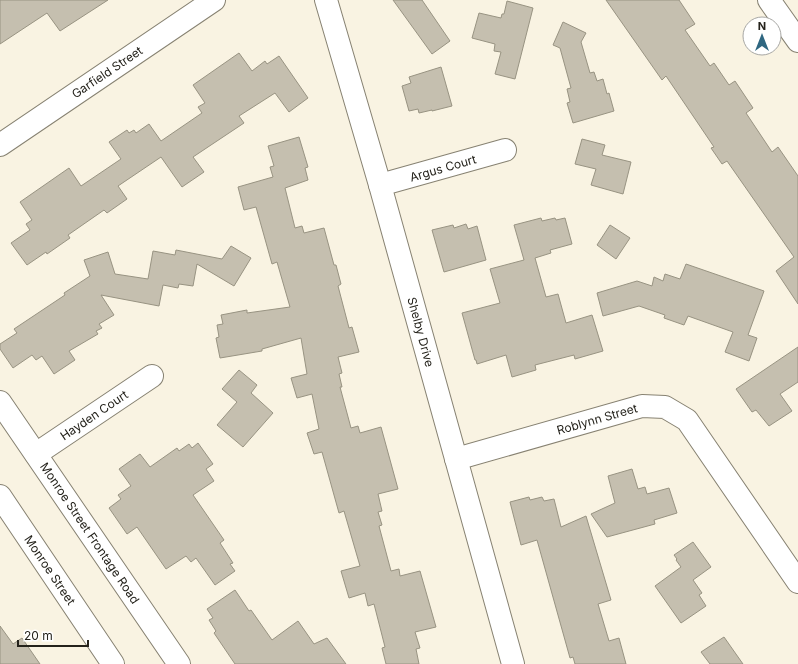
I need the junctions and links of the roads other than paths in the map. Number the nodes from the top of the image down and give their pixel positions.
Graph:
1 (214, 0) edge
2 (326, 0) edge
3 (769, 0) edge
4 (798, 41) edge
5 (0, 145) edge
6 (505, 150) dead end
7 (380, 185) junction
8 (152, 376) dead end
9 (0, 402) edge
10 (36, 454) junction
11 (456, 459) junction
12 (0, 496) edge
13 (798, 582) edge
14 (113, 664) edge
15 (179, 664) edge
16 (513, 664) edge

1 - 5 street, Garfield Street
2 - 7 street, Shelby Drive
3 - 4 street
6 - 7 street, Argus Court
7 - 11 street, Shelby Drive
8 - 10 street, Hayden Court
9 - 10 street, Monroe Street Frontage Road
10 - 15 street, Monroe Street Frontage Road
11 - 13 street, Roblynn Street
11 - 16 street, Shelby Drive
12 - 14 street, Monroe Street

